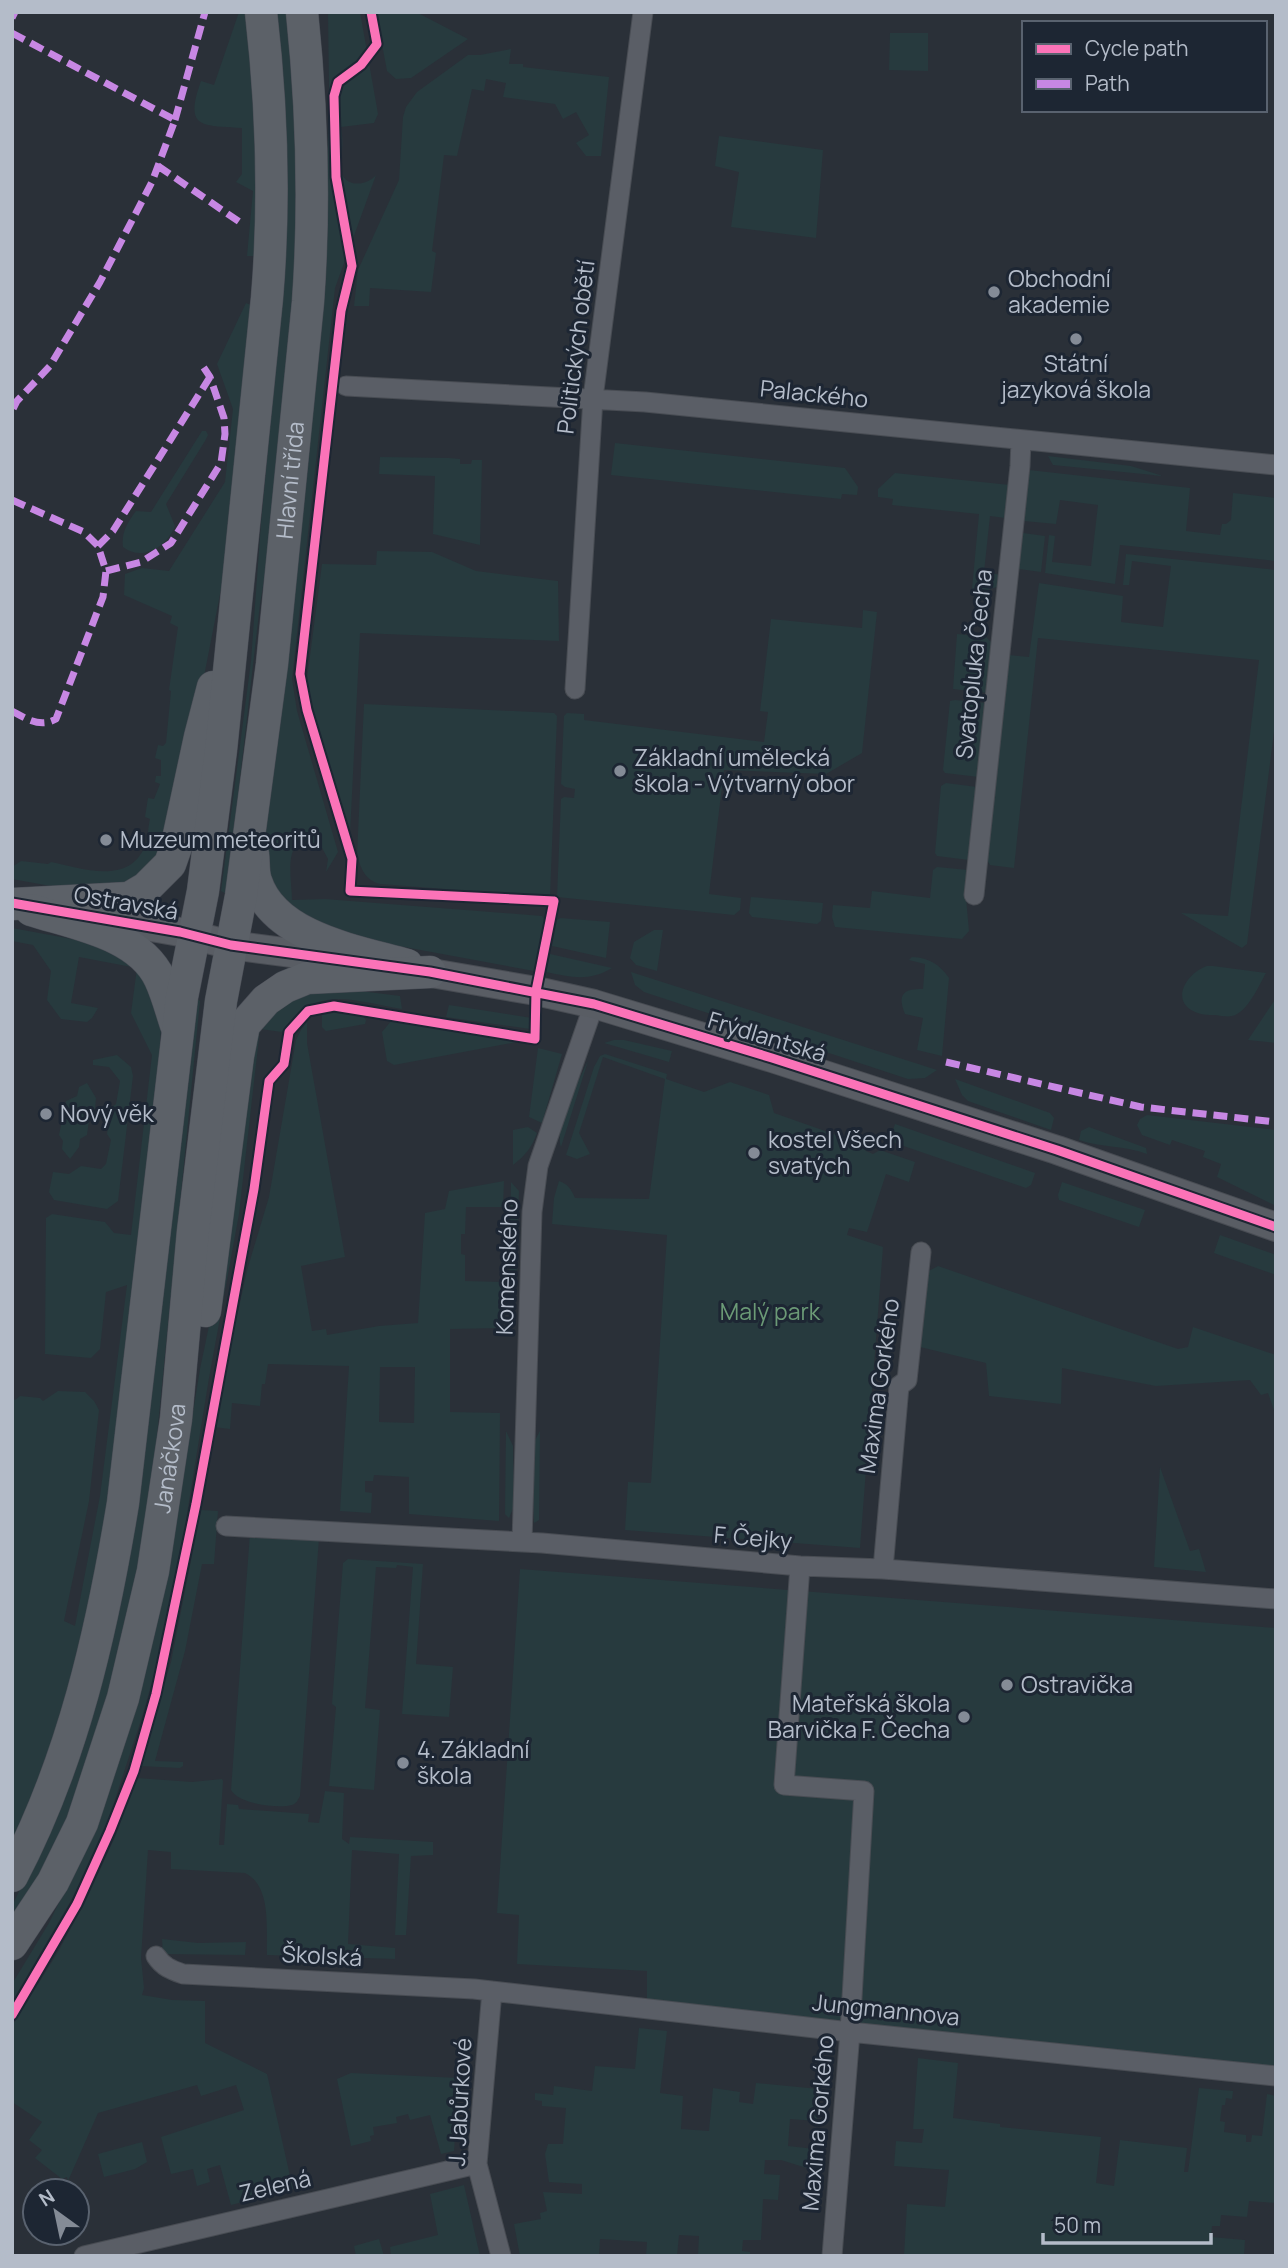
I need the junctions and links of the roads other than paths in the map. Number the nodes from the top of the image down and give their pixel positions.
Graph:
1 (261, 12) edge
2 (302, 12) edge
3 (322, 12) edge
4 (643, 12) edge
5 (311, 134) junction
6 (346, 386) dead end
7 (593, 398) junction
8 (1021, 439) junction
9 (1276, 465) edge
10 (237, 602) junction
11 (575, 689) dead end
12 (249, 825) junction
13 (974, 895) dead end
14 (13, 903) edge
15 (194, 935) junction
16 (232, 946) junction
17 (430, 972) junction
18 (594, 1004) junction
19 (178, 1033) junction
20 (1276, 1227) edge
21 (921, 1252) dead end
22 (176, 1419) junction
23 (226, 1526) dead end
24 (522, 1542) junction
25 (800, 1566) junction
26 (883, 1569) junction
27 (1276, 1599) edge
28 (12, 1876) edge
29 (12, 1944) edge
30 (156, 1956) dead end
31 (492, 1991) junction
32 (850, 2032) junction
33 (1276, 2076) edge
34 (477, 2164) junction
35 (84, 2256) edge
36 (500, 2256) edge
37 (832, 2256) edge

1 - 10 main road, Hlavní třída
2 - 5 main road, Hlavní třída
3 - 5 main road
4 - 7 street, Politických obětí
5 - 12 main road, Hlavní třída
6 - 7 street, Palackého
7 - 8 street, Palackého
7 - 11 street, Politických obětí
8 - 9 street, Palackého
8 - 13 street, Svatopluka Čecha
10 - 14 main road
10 - 15 main road, Hlavní třída
12 - 16 main road, Hlavní třída
12 - 17 main road
14 - 15 street, Ostravská
14 - 19 main road
15 - 16 street, Ostravská
15 - 19 main road, Janáčkova
16 - 17 street, Frýdlantská
16 - 22 main road, Janáčkova
17 - 18 street, Frýdlantská
17 - 22 main road
18 - 20 street, Frýdlantská
18 - 24 street, Komenského
19 - 28 main road, Janáčkova
21 - 26 street, Maxima Gorkého
22 - 29 main road, Janáčkova
23 - 24 street, F. Čejky
24 - 25 street, F. Čejky
25 - 26 street, F. Čejky
25 - 32 street, Maxima Gorkého
26 - 27 street, F. Čejky
30 - 31 street, Školská
31 - 32 street, Jungmannova
31 - 34 street, J. Jabůrkové
32 - 33 street, Jungmannova
32 - 37 street, Maxima Gorkého
34 - 35 street, Zelená
34 - 36 street, J. Jabůrkové

